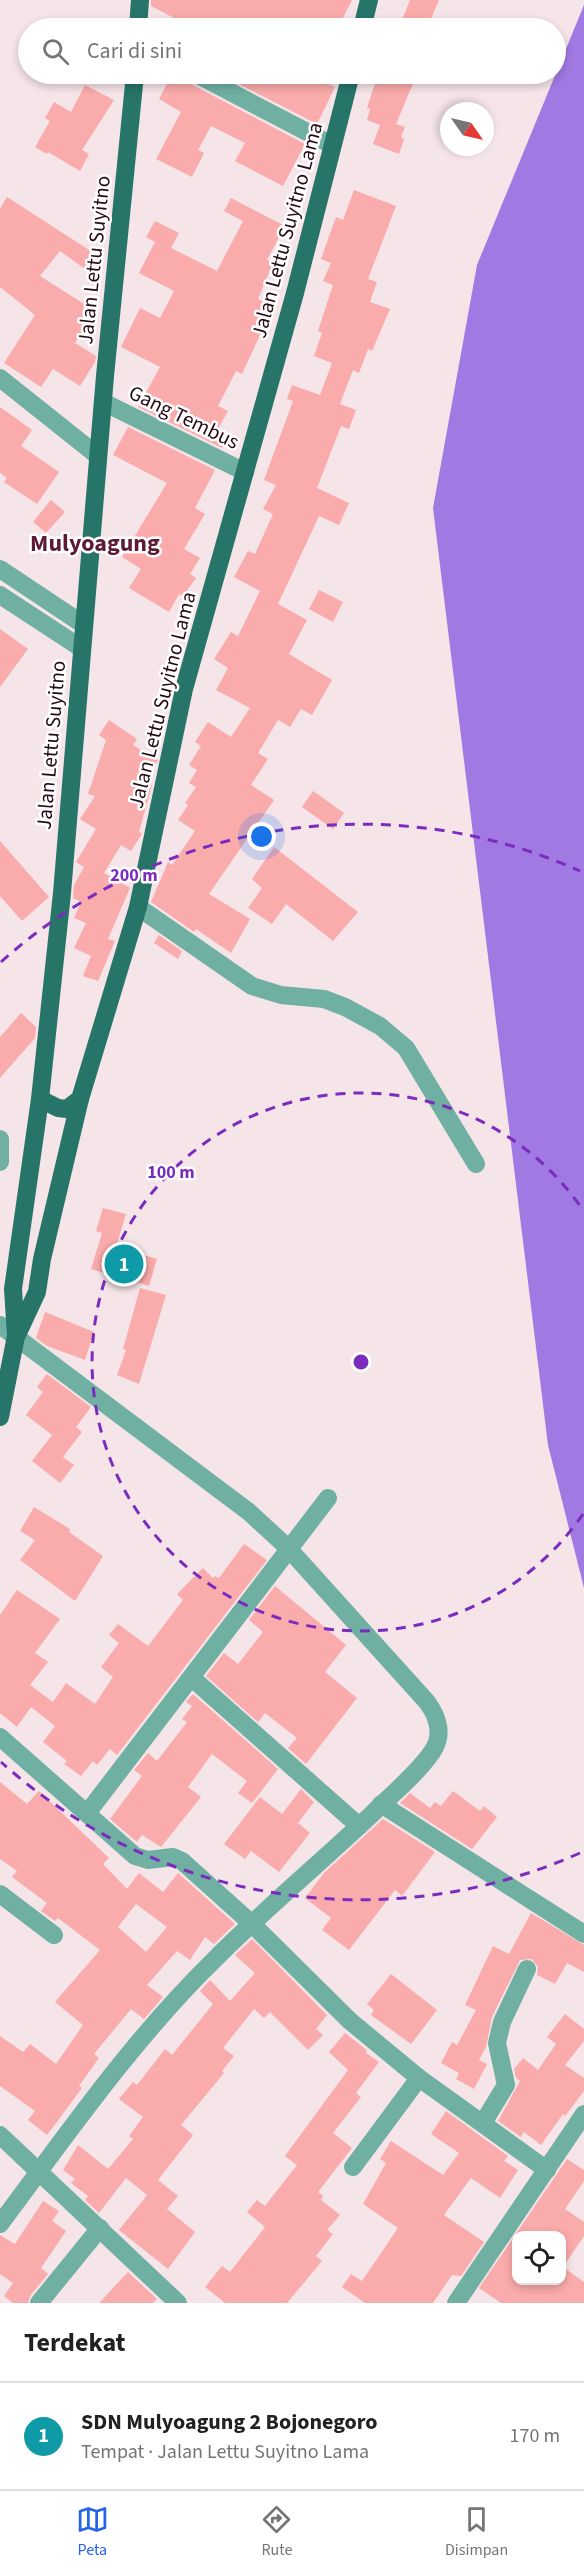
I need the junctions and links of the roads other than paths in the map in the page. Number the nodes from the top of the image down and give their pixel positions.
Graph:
1 (140, 0) edge
2 (369, 0) edge
3 (139, 18) edge
4 (364, 18) edge
5 (134, 84) edge
6 (215, 84) edge
7 (348, 84) edge
8 (332, 145) junction
9 (0, 378) edge
10 (103, 402) junction
11 (98, 456) junction
12 (245, 472) junction
13 (0, 569) edge
14 (0, 595) edge
15 (84, 625) junction
16 (81, 648) junction
17 (138, 908) junction
18 (40, 1098) junction
19 (80, 1099) junction
20 (0, 1139) edge
21 (0, 1162) edge
22 (476, 1164) dead end
23 (0, 1325) edge
24 (16, 1336) junction
25 (3, 1392) edge
26 (0, 1417) edge
27 (328, 1498) dead end
28 (288, 1548) junction
29 (192, 1678) junction
30 (0, 1737) edge
31 (381, 1804) junction
32 (88, 1812) junction
33 (359, 1826) junction
34 (0, 1894) edge
35 (252, 1923) junction
36 (584, 1934) edge
37 (54, 1935) dead end
38 (527, 1969) dead end
39 (419, 2078) junction
40 (584, 2114) edge
41 (483, 2123) junction
42 (0, 2135) edge
43 (353, 2167) dead end
44 (547, 2170) junction
45 (40, 2171) junction
46 (0, 2224) edge
47 (100, 2228) junction
48 (465, 2300) edge
49 (39, 2303) edge
50 (178, 2303) edge

1 - 3 main road
2 - 4 main road
5 - 10 main road, Jalan Lettu Suyitno
6 - 8 street
7 - 8 main road, Jalan Lettu Suyitno Lama
8 - 12 main road, Jalan Lettu Suyitno Lama
9 - 11 street
10 - 11 main road, Jalan Lettu Suyitno
10 - 12 street, Gang Tembus
11 - 15 main road, Jalan Lettu Suyitno
12 - 17 main road, Jalan Lettu Suyitno Lama
13 - 15 street
14 - 16 street
15 - 16 main road, Jalan Lettu Suyitno
16 - 18 main road, Jalan Lettu Suyitno
17 - 19 main road, Jalan Lettu Suyitno Lama
17 - 22 street
18 - 19 main road
18 - 24 main road, Jalan Lettu Suyitno
19 - 24 main road, Jalan Lettu Suyitno Lama
20 - 21 street
23 - 24 street
24 - 25 main road, Jalan Lettu Suyitno
24 - 28 street
25 - 26 main road, Jalan Lettu Suyitno
27 - 28 street
28 - 29 street
28 - 31 street
29 - 32 street
29 - 33 street
30 - 32 street
31 - 33 street
31 - 36 street
32 - 35 street
33 - 35 street
34 - 37 street
35 - 39 street
35 - 45 street
38 - 41 street
39 - 41 street
39 - 43 street
40 - 44 street
41 - 44 street
42 - 45 street
44 - 48 street
45 - 46 street
45 - 47 street
47 - 49 street
47 - 50 street

